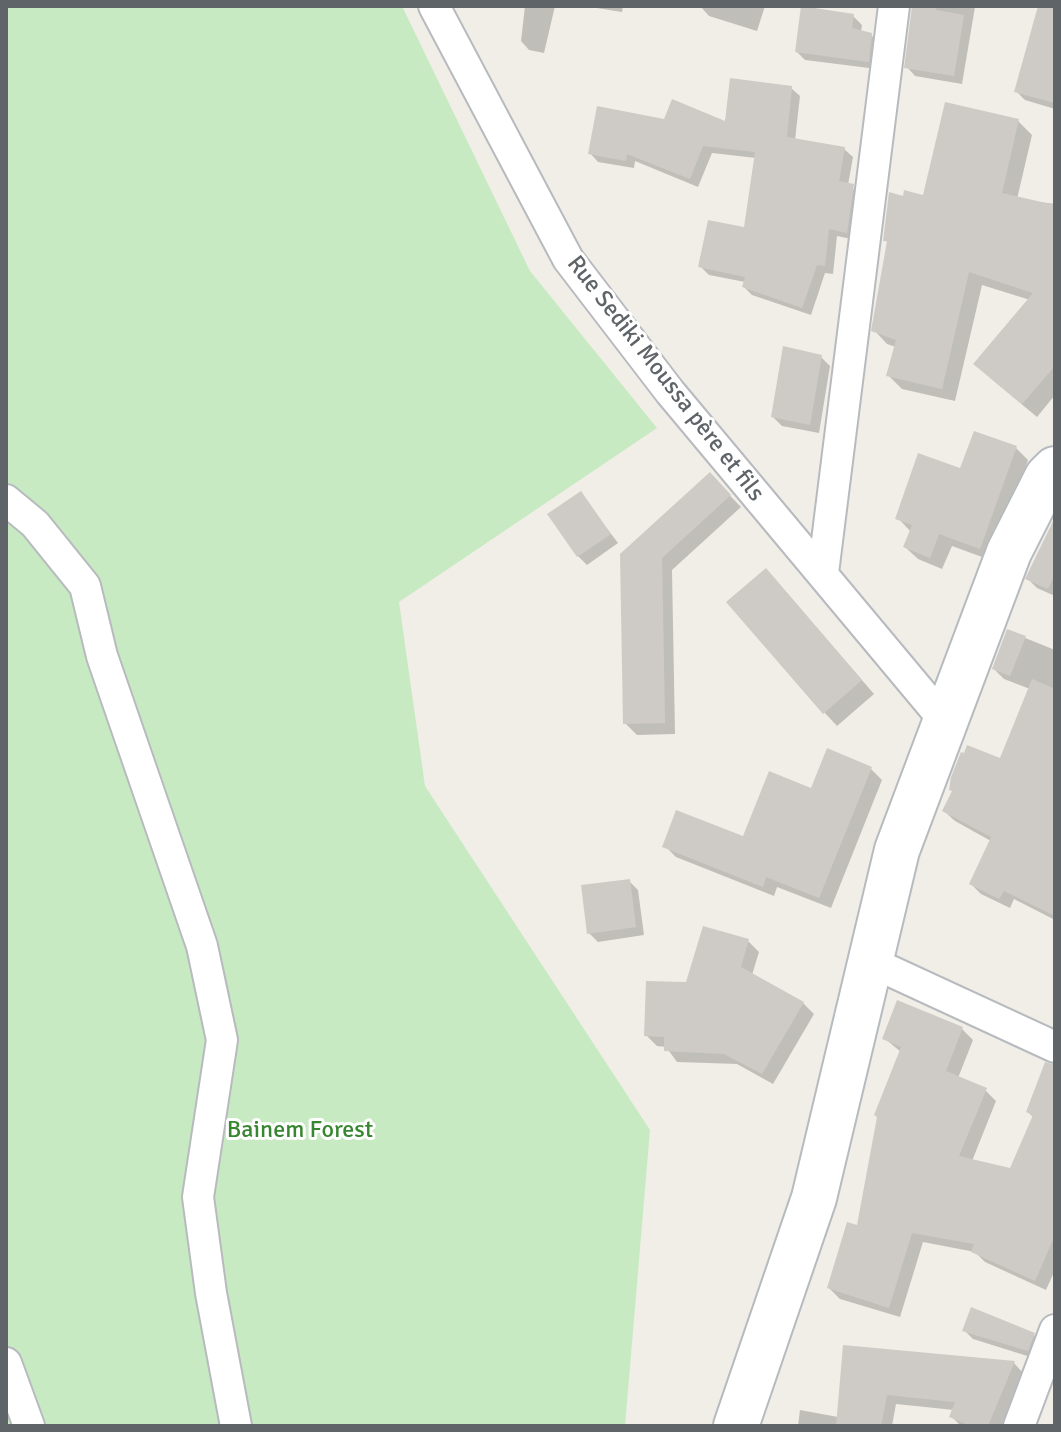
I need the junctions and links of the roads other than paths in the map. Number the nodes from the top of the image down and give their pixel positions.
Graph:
1 (434, 6) edge
2 (894, 6) edge
3 (1055, 469) edge
4 (6, 500) edge
5 (823, 573) junction
6 (944, 720) junction
7 (871, 962) junction
8 (1055, 1047) edge
9 (1055, 1330) edge
10 (6, 1363) edge
11 (29, 1426) edge
12 (236, 1426) edge
13 (736, 1426) edge
14 (1019, 1426) edge

1 - 5 street, Rue Sediki Moussa père et fils
2 - 5 street
3 - 6 street
4 - 12 street
5 - 6 street, Rue Sediki Moussa père et fils
6 - 7 street
7 - 8 street
7 - 13 street
9 - 14 street
10 - 11 street

